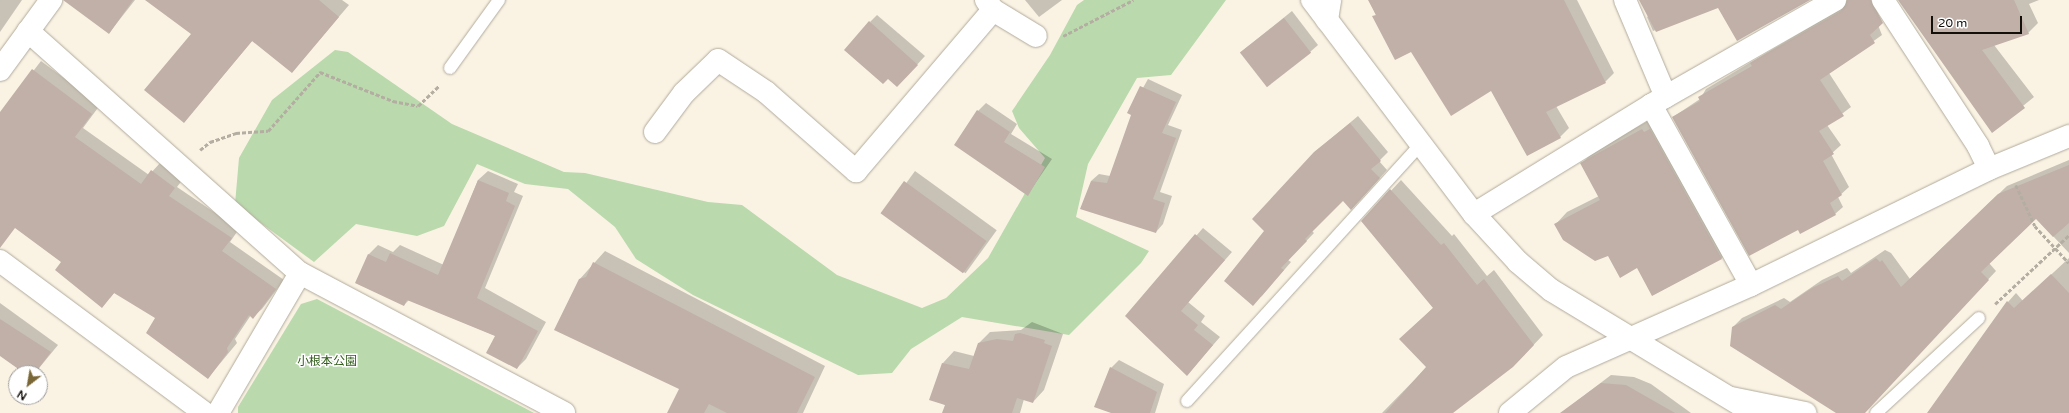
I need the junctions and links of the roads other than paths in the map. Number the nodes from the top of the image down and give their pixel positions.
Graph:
1 (51, 0) edge
2 (499, 0) edge
3 (1312, 0) edge
4 (1625, 0) edge
5 (1834, 0) edge
6 (1884, 0) edge
7 (989, 5) edge
8 (1328, 10) edge
9 (28, 31) junction
10 (1036, 36) road end
11 (450, 68) road end
12 (0, 70) edge
13 (1658, 101) junction
14 (655, 132) dead end
15 (2069, 136) edge
16 (1421, 144) junction
17 (1989, 169) junction
18 (1474, 214) junction
19 (0, 261) edge
20 (300, 274) junction
21 (1751, 286) junction
22 (1979, 318) road end
23 (1630, 336) junction
24 (1187, 401) dead end
25 (1736, 406) edge
26 (205, 413) edge
27 (218, 413) edge
28 (564, 413) edge
29 (1510, 413) edge
30 (1754, 413) edge
31 (1805, 413) edge
32 (1876, 413) edge

1 - 9 street
2 - 11 lane
3 - 8 street
4 - 13 street
5 - 13 street
6 - 17 street
7 - 10 street
7 - 14 street
8 - 16 street
9 - 12 street
9 - 20 street
13 - 18 street
13 - 21 street
15 - 17 street
16 - 18 street
16 - 24 lane
17 - 21 street
18 - 23 street
19 - 26 street
20 - 27 street
20 - 28 street
21 - 23 street
22 - 32 lane
23 - 25 street
23 - 29 street
25 - 30 street
25 - 31 street

